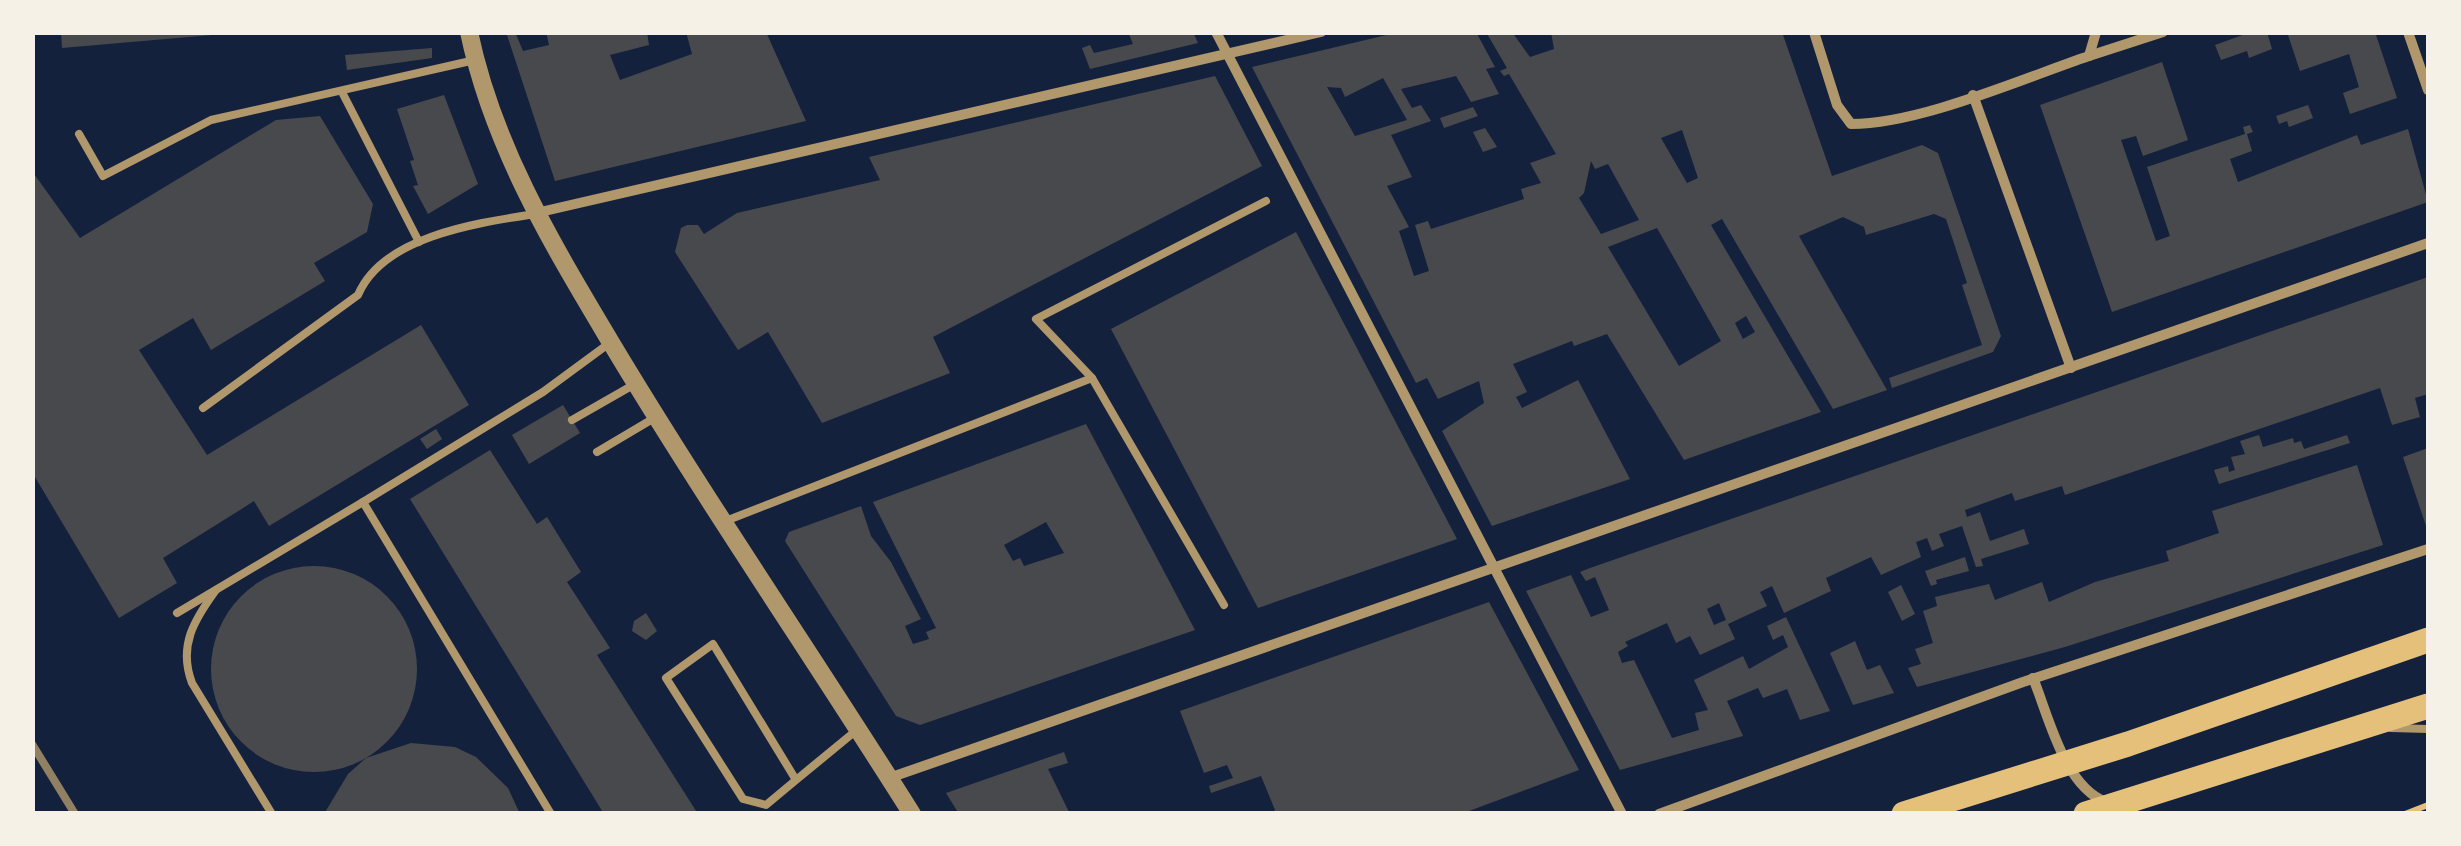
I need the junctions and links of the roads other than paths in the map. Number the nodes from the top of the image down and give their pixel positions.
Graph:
1 (468, 32) edge
2 (1216, 32) edge
3 (1321, 32) edge
4 (1814, 32) edge
5 (2096, 32) edge
6 (2163, 32) edge
7 (2408, 32) edge
8 (1227, 54) junction
9 (2089, 56) junction
10 (474, 60) junction
11 (2428, 90) edge
12 (343, 94) junction
13 (1973, 95) junction
14 (79, 134) dead end
15 (1266, 201) dead end
16 (535, 214) junction
17 (418, 242) junction
18 (2428, 244) edge
19 (610, 342) junction
20 (2070, 368) junction
21 (1092, 378) junction
22 (635, 384) junction
23 (203, 408) dead end
24 (656, 417) junction
25 (572, 420) dead end
26 (598, 452) dead end
27 (363, 502) junction
28 (723, 522) junction
29 (2428, 549) edge
30 (1493, 569) junction
31 (216, 590) junction
32 (1224, 605) dead end
33 (177, 613) dead end
34 (2428, 640) edge
35 (2033, 678) junction
36 (2428, 706) edge
37 (2366, 728) junction
38 (858, 729) junction
39 (2428, 729) edge
40 (2068, 762) junction
41 (889, 778) junction
42 (796, 780) junction
43 (2113, 805) junction
44 (272, 814) edge
45 (551, 814) edge
46 (912, 814) edge
47 (1622, 814) edge
48 (1659, 814) edge
49 (1904, 814) edge
50 (2086, 814) edge

1 - 10 street
2 - 8 street
3 - 8 street
4 - 13 street
5 - 9 street
6 - 9 street
7 - 11 street
8 - 16 street
8 - 30 street
9 - 13 street
10 - 12 lane
10 - 16 street
12 - 14 lane
12 - 17 lane
13 - 20 street
15 - 21 lane
16 - 17 lane
16 - 19 street
17 - 23 lane
18 - 20 street
19 - 22 street
19 - 27 lane
20 - 30 street
21 - 28 lane
21 - 32 lane
22 - 24 street
22 - 25 lane
24 - 26 lane
24 - 28 street
27 - 31 lane
27 - 45 lane
28 - 38 street
29 - 35 street
30 - 41 street
30 - 47 street
31 - 33 lane
31 - 44 lane
34 - 40 main road
35 - 40 street
35 - 48 street
36 - 37 main road
37 - 39 lane
37 - 43 main road
38 - 41 street
38 - 42 lane
40 - 43 street
40 - 49 main road
41 - 46 street
42 - 42 lane
43 - 50 main road

